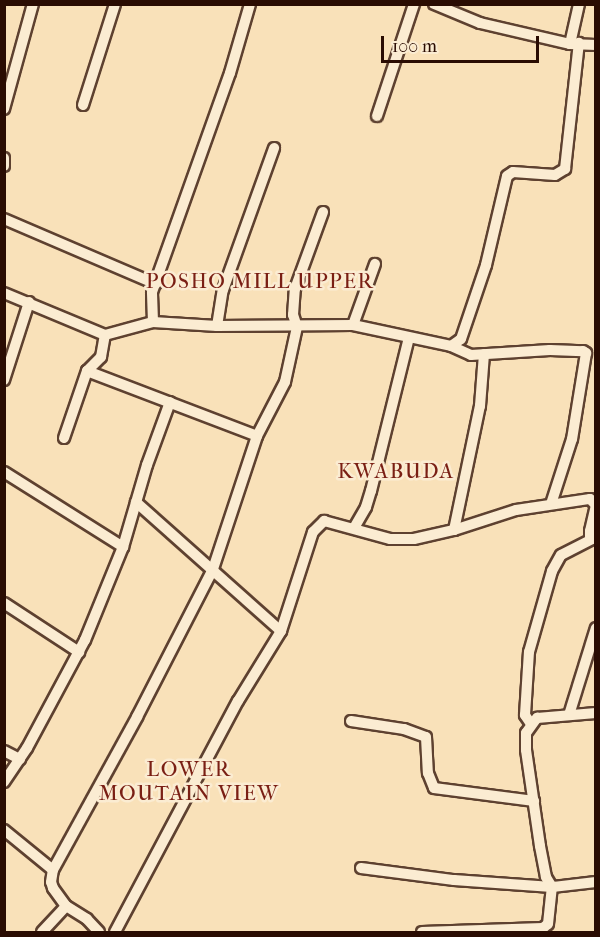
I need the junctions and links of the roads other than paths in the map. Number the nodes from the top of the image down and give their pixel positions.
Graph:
1 (33, 4) edge
2 (115, 4) edge
3 (250, 4) edge
4 (414, 4) edge
5 (434, 4) edge
6 (579, 4) edge
7 (574, 43) junction
8 (596, 45) edge
9 (83, 105) dead end
10 (4, 109) edge
11 (377, 116) dead end
12 (274, 148) dead end
13 (4, 158) edge
14 (4, 166) edge
15 (323, 212) dead end
16 (4, 219) edge
17 (375, 264) dead end
18 (156, 284) junction
19 (4, 293) edge
20 (29, 302) junction
21 (153, 322) junction
22 (353, 325) junction
23 (217, 326) junction
24 (297, 327) junction
25 (105, 335) junction
26 (409, 338) junction
27 (451, 346) junction
28 (484, 354) junction
29 (87, 371) junction
30 (4, 380) edge
31 (170, 402) junction
32 (257, 436) junction
33 (64, 438) dead end
34 (4, 472) edge
35 (136, 502) junction
36 (551, 504) junction
37 (596, 505) edge
38 (354, 528) junction
39 (454, 530) junction
40 (594, 539) edge
41 (123, 547) junction
42 (213, 569) junction
43 (4, 603) edge
44 (596, 628) edge
45 (281, 631) junction
46 (79, 652) junction
47 (596, 713) edge
48 (569, 715) junction
49 (351, 721) dead end
50 (531, 724) junction
51 (4, 751) edge
52 (20, 759) junction
53 (4, 782) edge
54 (534, 801) junction
55 (4, 830) edge
56 (361, 868) dead end
57 (53, 870) junction
58 (596, 882) edge
59 (552, 887) junction
60 (66, 906) junction
61 (42, 933) edge
62 (99, 933) edge
63 (115, 933) edge
64 (422, 933) edge

1 - 10 street
2 - 9 street
3 - 18 street
4 - 11 street
5 - 7 street
6 - 7 street
7 - 8 street
7 - 27 street
12 - 23 street
13 - 14 street
15 - 24 street
16 - 18 street
17 - 22 street
18 - 21 street
19 - 20 street
20 - 25 street
20 - 30 street
21 - 23 street
21 - 25 street
22 - 24 street
22 - 26 street
23 - 24 street
24 - 32 street
25 - 29 street
26 - 27 street
26 - 38 street
27 - 28 street
28 - 36 street
28 - 39 street
29 - 31 street
29 - 33 street
31 - 32 street
31 - 35 street
32 - 42 street
34 - 41 street
35 - 41 street
35 - 42 street
36 - 37 street
36 - 39 street
37 - 40 street
38 - 39 street
38 - 45 street
40 - 50 street
41 - 46 street
42 - 45 street
42 - 57 street
43 - 46 street
44 - 48 street
45 - 63 street
46 - 52 street
47 - 48 street
48 - 50 street
49 - 54 street
50 - 54 street
51 - 52 street
52 - 53 street
54 - 59 street
55 - 57 street
56 - 59 street
57 - 60 street
58 - 59 street
59 - 64 street
60 - 61 street
60 - 62 street

